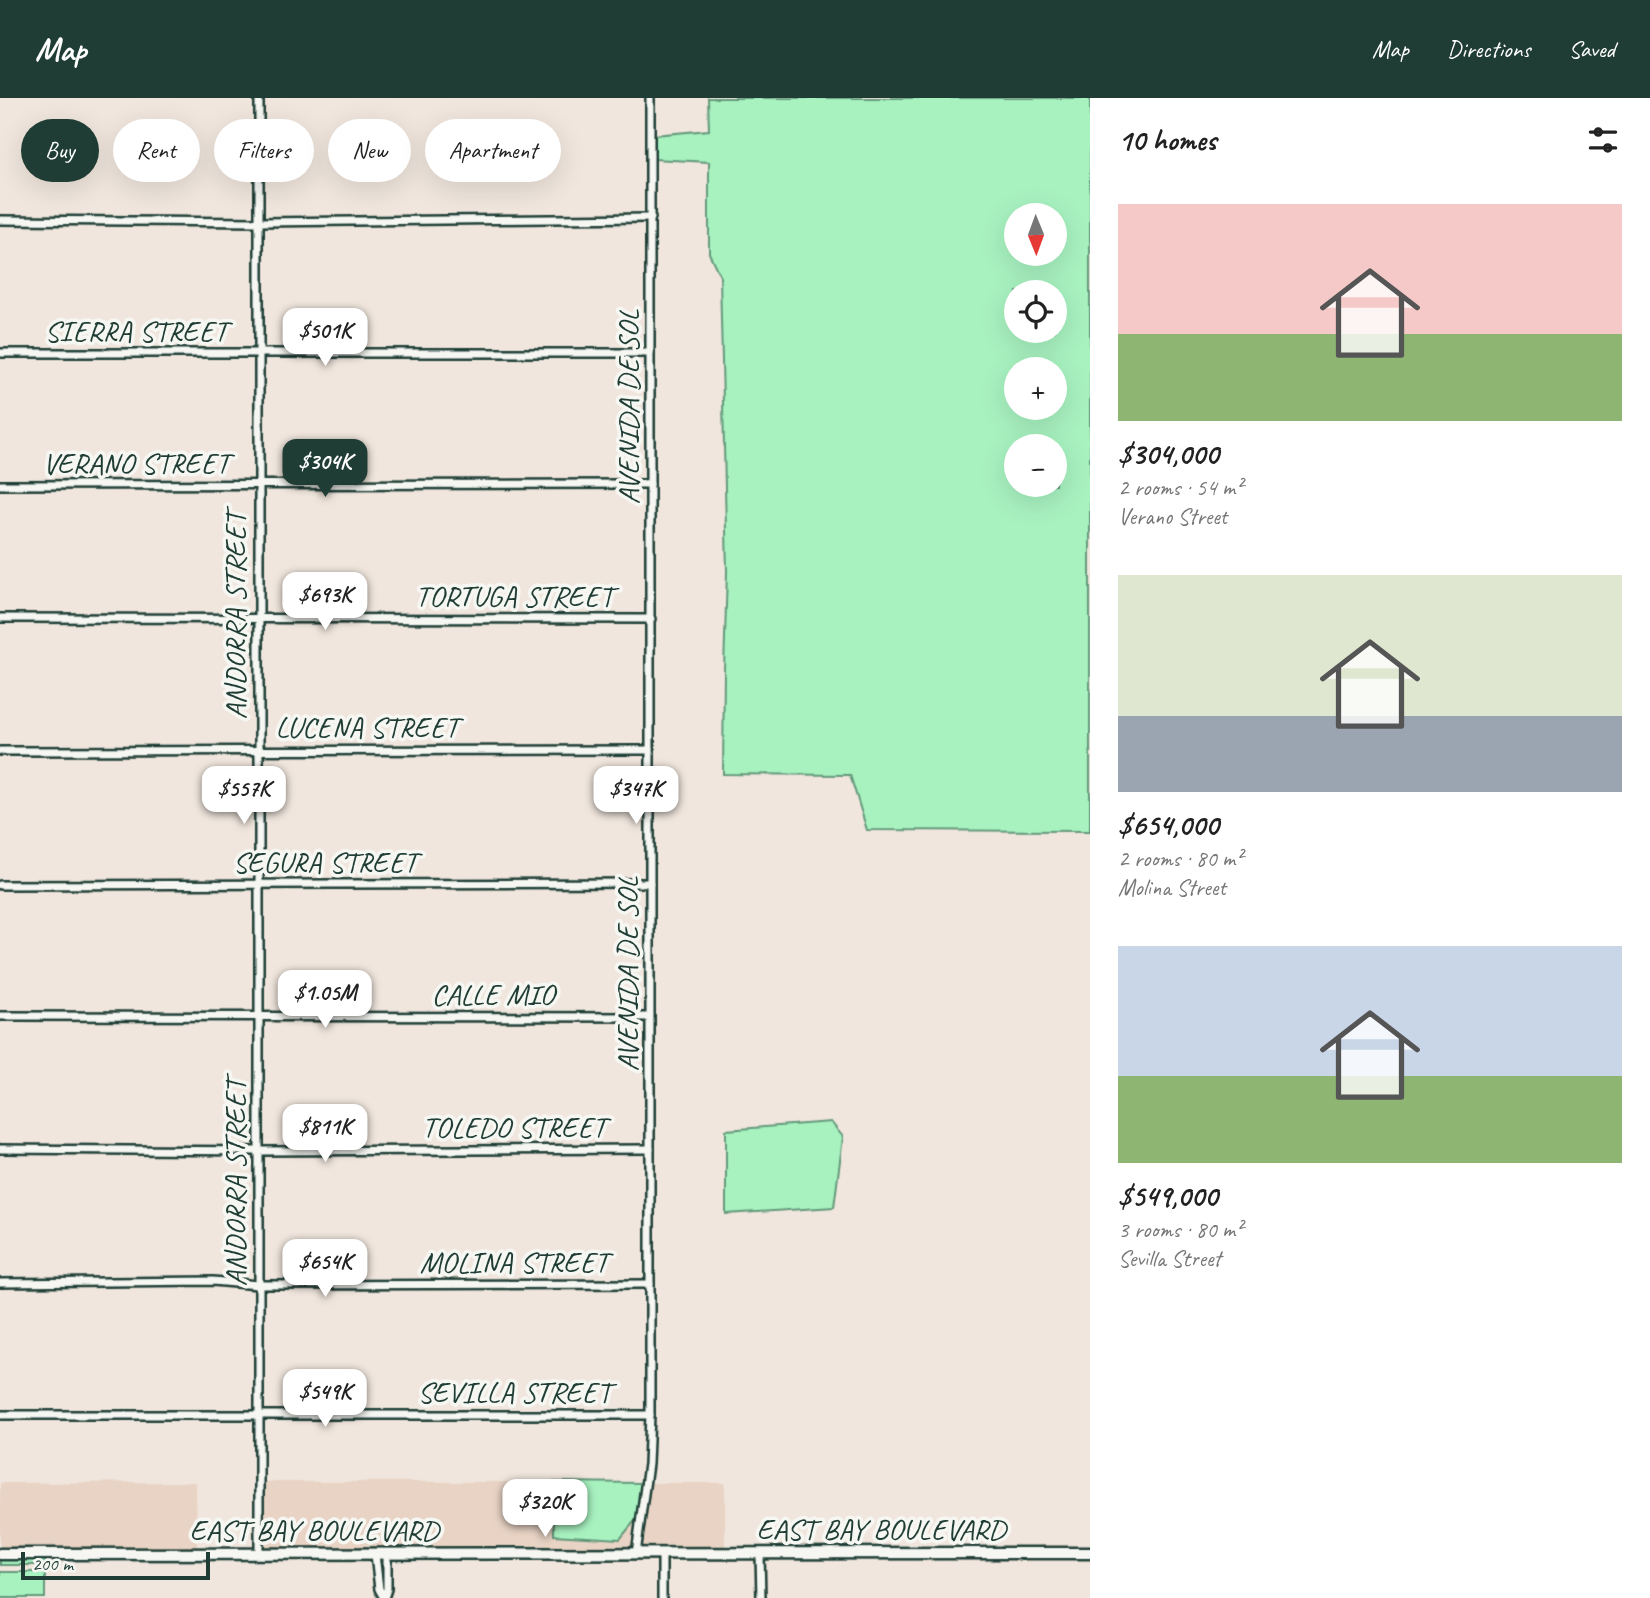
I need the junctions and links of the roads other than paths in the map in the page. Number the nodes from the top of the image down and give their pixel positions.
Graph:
1 (259, 98) edge
2 (650, 98) edge
3 (651, 218) junction
4 (0, 220) edge
5 (259, 222) junction
6 (0, 353) edge
7 (650, 353) junction
8 (258, 354) junction
9 (650, 484) junction
10 (0, 485) edge
11 (258, 485) junction
12 (0, 618) edge
13 (257, 618) junction
14 (651, 619) junction
15 (258, 750) junction
16 (650, 750) junction
17 (0, 751) edge
18 (650, 883) junction
19 (0, 885) edge
20 (257, 886) junction
21 (0, 1016) edge
22 (258, 1016) junction
23 (649, 1017) junction
24 (0, 1149) edge
25 (650, 1149) junction
26 (258, 1151) junction
27 (0, 1283) edge
28 (650, 1284) junction
29 (258, 1285) junction
30 (0, 1415) edge
31 (258, 1415) junction
32 (650, 1415) junction
33 (1090, 1553) edge
34 (0, 1554) edge
35 (259, 1554) junction
36 (375, 1554) junction
37 (387, 1554) junction
38 (636, 1554) junction
39 (662, 1554) junction
40 (760, 1554) junction
41 (662, 1598) edge
42 (761, 1598) edge

1 - 5 street, ANDORRA STREET
2 - 3 street, AVENIDA DE SOL
3 - 5 street
3 - 7 street, AVENIDA DE SOL
4 - 5 street
5 - 8 street, ANDORRA STREET
6 - 8 street, SIERRA STREET
7 - 8 street, SIERRA STREET
7 - 9 street, AVENIDA DE SOL
8 - 11 street, ANDORRA STREET
9 - 11 street, VERANO STREET
9 - 14 street, AVENIDA DE SOL
10 - 11 street, VERANO STREET
11 - 13 street, ANDORRA STREET
12 - 13 street, TORTUGA STREET
13 - 14 street, TORTUGA STREET
13 - 15 street, ANDORRA STREET
14 - 16 street, AVENIDA DE SOL
15 - 16 street, LUCENA STREET
15 - 17 street, LUCENA STREET
15 - 20 street, ANDORRA STREET
16 - 18 street, AVENIDA DE SOL
18 - 20 street, SEGURA STREET
18 - 23 street, AVENIDA DE SOL
19 - 20 street, SEGURA STREET
20 - 22 street, ANDORRA STREET
21 - 22 street, CALLE MIO
22 - 23 street, CALLE MIO
22 - 26 street, ANDORRA STREET
23 - 25 street, AVENIDA DE SOL
24 - 26 street, TOLEDO STREET
25 - 26 street, TOLEDO STREET
25 - 28 street, AVENIDA DE SOL
26 - 29 street, ANDORRA STREET
27 - 29 street, MOLINA STREET
28 - 29 street, MOLINA STREET
28 - 32 street, AVENIDA DE SOL
29 - 31 street, ANDORRA STREET
30 - 31 street, SEVILLA STREET
31 - 32 street, SEVILLA STREET
31 - 35 street, ANDORRA STREET
32 - 38 street, AVENIDA DE SOL
33 - 40 main road, EAST BAY BOULEVARD
34 - 35 main road, EAST BAY BOULEVARD
35 - 36 main road, EAST BAY BOULEVARD
36 - 37 main road, EAST BAY BOULEVARD
36 - 37 street
37 - 38 main road, EAST BAY BOULEVARD
38 - 39 main road, EAST BAY BOULEVARD
39 - 40 main road, EAST BAY BOULEVARD
39 - 41 street
40 - 42 street

